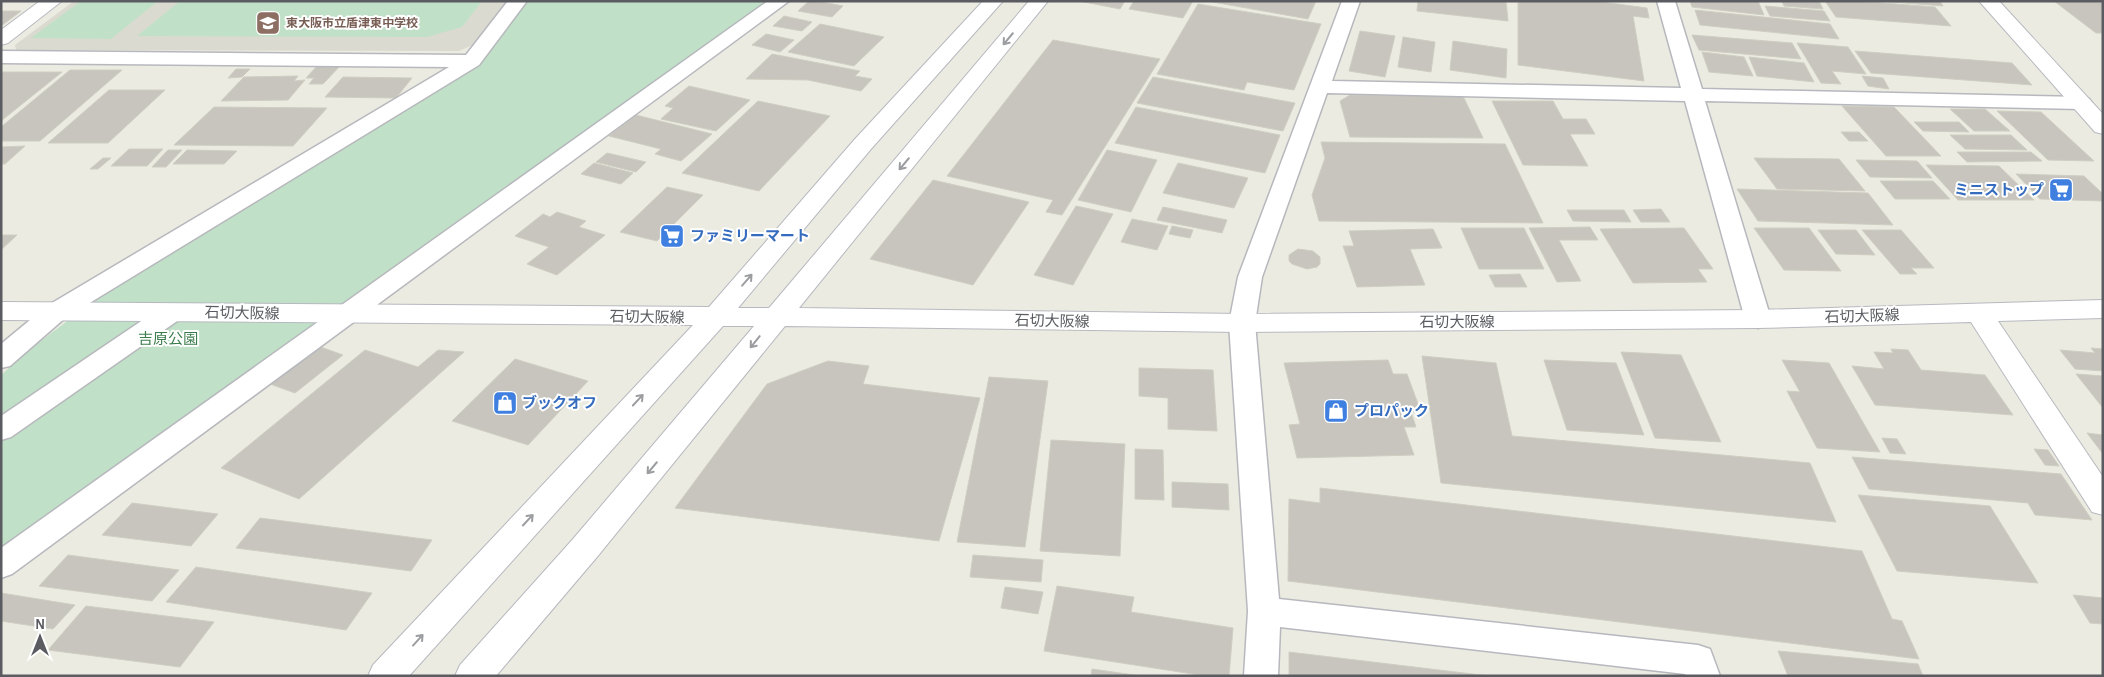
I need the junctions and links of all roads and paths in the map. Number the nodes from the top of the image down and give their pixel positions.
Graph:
1 (53, 1) edge
2 (518, 1) edge
3 (780, 1) edge
4 (994, 1) edge
5 (1039, 1) edge
6 (1351, 1) edge
7 (1666, 1) edge
8 (1988, 1) edge
9 (1, 39) edge
10 (1, 57) edge
11 (472, 61) junction
12 (1320, 87) junction
13 (1694, 96) junction
14 (2093, 103) edge
15 (2103, 127) edge
16 (2103, 309) edge
17 (1, 312) edge
18 (56, 312) junction
19 (1978, 312) junction
20 (172, 313) junction
21 (348, 314) junction
22 (776, 317) junction
23 (715, 318) junction
24 (1758, 319) junction
25 (1242, 323) junction
26 (1, 359) edge
27 (1, 430) edge
28 (2103, 503) edge
29 (1, 565) edge
30 (1264, 611) junction
31 (386, 676) edge
32 (473, 676) edge
33 (1261, 676) edge
34 (1702, 676) edge

1 - 9 street
2 - 11 street
3 - 21 street
23 -> 4 street
5 -> 22 street
6 - 12 street
7 - 13 street
8 - 14 street
10 - 11 street
11 - 18 street
12 - 13 street
12 - 25 street
13 - 14 street
13 - 24 street
14 - 15 street
16 - 19 street, 石切大阪線
17 - 18 street, 石切大阪線
18 - 20 street, 石切大阪線
18 - 26 street
19 - 24 street, 石切大阪線
19 - 28 street
20 - 21 street, 石切大阪線
20 - 27 street
21 - 23 street, 石切大阪線
21 - 29 street
22 - 23 street, 石切大阪線
22 - 25 street, 石切大阪線
22 -> 32 street
31 -> 23 street
24 - 25 street, 石切大阪線
25 - 30 street
30 - 33 street
30 - 34 street

